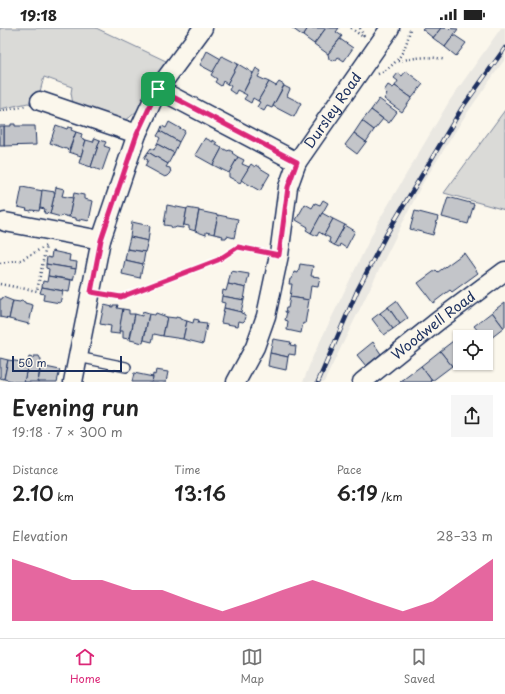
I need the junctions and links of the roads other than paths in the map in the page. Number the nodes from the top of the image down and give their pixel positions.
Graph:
1 (204, 28) edge
2 (390, 28) edge
3 (158, 89) junction
4 (40, 101) dead end
5 (137, 134) junction
6 (297, 162) junction
7 (6, 222) dead end
8 (101, 240) junction
9 (505, 271) edge
10 (78, 358) junction
11 (126, 367) dead end
12 (73, 382) edge
13 (236, 382) edge
14 (362, 382) edge

1 - 3 street
2 - 6 street, Dursley Road
3 - 5 street
3 - 6 street
4 - 5 street
5 - 8 street
6 - 13 street, Dursley Road
7 - 8 street
8 - 10 street
9 - 14 street, Woodwell Road
10 - 11 lane
10 - 12 street

